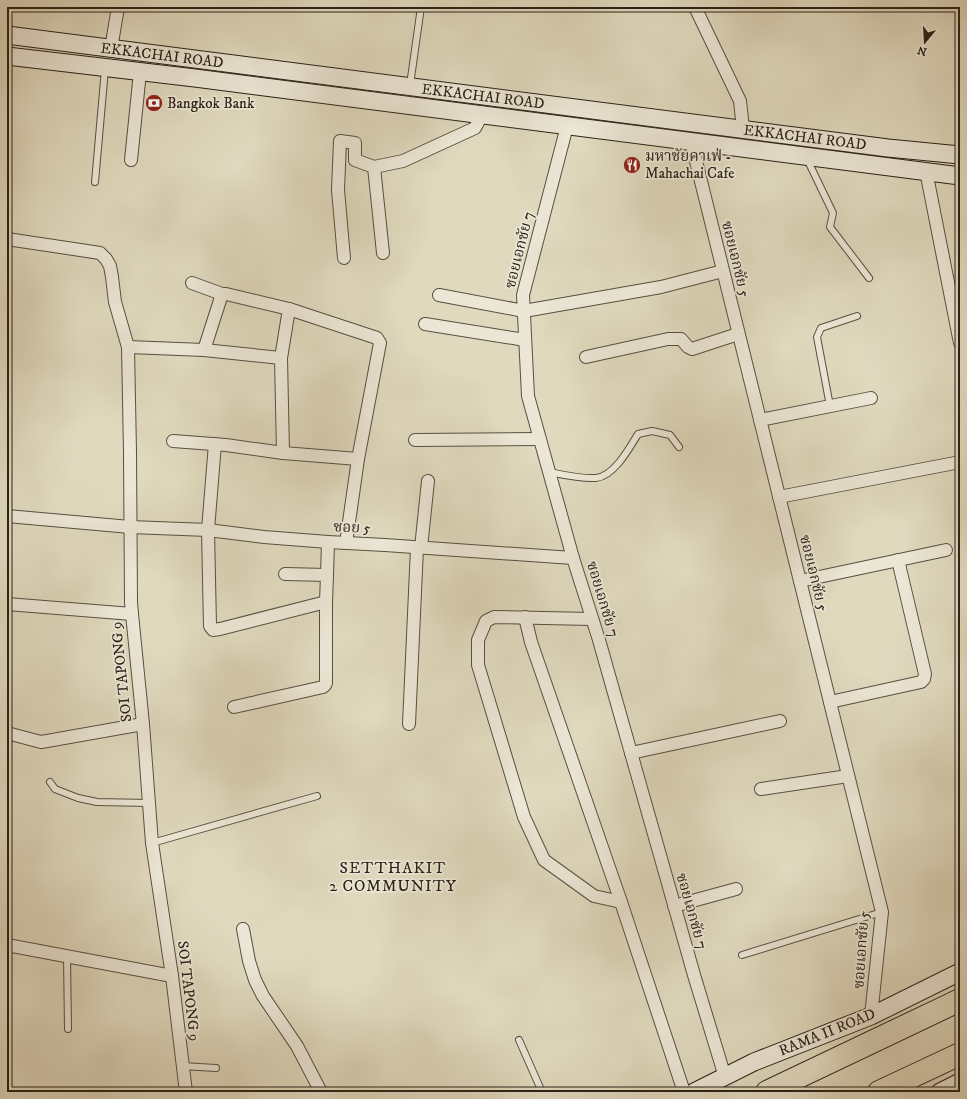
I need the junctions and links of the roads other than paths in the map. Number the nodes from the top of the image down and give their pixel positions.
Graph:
1 (118, 7) edge
2 (421, 7) edge
3 (695, 7) edge
4 (7, 35) edge
5 (111, 49) junction
6 (7, 56) edge
7 (105, 68) junction
8 (140, 72) junction
9 (410, 87) junction
10 (482, 115) junction
11 (568, 126) junction
12 (744, 129) junction
13 (691, 142) junction
14 (927, 152) junction
15 (960, 155) edge
16 (806, 156) junction
17 (131, 160) dead end
18 (374, 167) junction
19 (926, 171) junction
20 (960, 176) edge
21 (95, 182) dead end
22 (7, 239) edge
23 (382, 253) dead end
24 (344, 258) dead end
25 (723, 271) junction
26 (869, 278) dead end
27 (192, 283) dead end
28 (222, 294) junction
29 (439, 295) dead end
30 (289, 310) junction
31 (524, 311) junction
32 (857, 316) dead end
33 (424, 324) dead end
34 (738, 334) junction
35 (525, 340) junction
36 (960, 343) edge
37 (128, 347) junction
38 (204, 350) junction
39 (586, 357) dead end
40 (281, 358) junction
41 (871, 398) dead end
42 (830, 406) junction
43 (760, 420) junction
44 (415, 440) dead end
45 (540, 440) junction
46 (173, 441) dead end
47 (215, 444) junction
48 (679, 447) dead end
49 (283, 453) junction
50 (358, 459) junction
51 (960, 462) edge
52 (549, 472) junction
53 (428, 481) dead end
54 (779, 497) junction
55 (7, 516) edge
56 (130, 527) junction
57 (208, 530) junction
58 (328, 542) junction
59 (346, 543) junction
60 (419, 548) junction
61 (946, 550) dead end
62 (573, 558) junction
63 (898, 560) junction
64 (285, 574) dead end
65 (327, 574) junction
66 (800, 581) junction
67 (326, 602) junction
68 (7, 604) edge
69 (132, 614) junction
70 (525, 617) junction
71 (592, 619) junction
72 (830, 702) junction
73 (234, 707) dead end
74 (780, 721) dead end
75 (143, 724) junction
76 (409, 724) dead end
77 (7, 733) edge
78 (631, 753) junction
79 (848, 776) junction
80 (50, 782) dead end
81 (761, 789) dead end
82 (317, 796) dead end
83 (149, 803) junction
84 (152, 843) junction
85 (736, 889) dead end
86 (621, 902) junction
87 (674, 906) junction
88 (882, 912) junction
89 (243, 929) dead end
90 (7, 945) edge
91 (742, 955) dead end
92 (67, 956) junction
93 (960, 972) edge
94 (172, 976) junction
95 (960, 1000) edge
96 (871, 1016) junction
97 (68, 1029) dead end
98 (519, 1040) dead end
99 (953, 1057) edge
100 (182, 1066) junction
101 (216, 1068) dead end
102 (724, 1077) junction
103 (960, 1082) edge
104 (186, 1092) edge
105 (322, 1092) edge
106 (542, 1092) edge
107 (684, 1092) edge
108 (694, 1092) edge
109 (767, 1092) edge
110 (879, 1092) edge
111 (892, 1092) edge
112 (940, 1092) edge

1 - 5 street
2 - 9 lane
3 - 12 street
4 - 5 main road, EKKACHAI ROAD
5 - 9 main road, EKKACHAI ROAD
6 - 7 main road, EKKACHAI ROAD
7 - 8 main road, EKKACHAI ROAD
7 - 21 lane
8 - 10 main road, EKKACHAI ROAD
8 - 17 street
9 - 12 main road, EKKACHAI ROAD
10 - 11 main road, EKKACHAI ROAD
10 - 18 street
11 - 13 main road, EKKACHAI ROAD
11 - 31 street, ซอยเอกชัย 7
12 - 14 main road, EKKACHAI ROAD
13 - 16 main road, EKKACHAI ROAD
13 - 25 street, ซอยเอกชัย 5
14 - 15 main road, EKKACHAI ROAD
14 - 19 main road
16 - 19 main road, EKKACHAI ROAD
16 - 26 lane
18 - 23 street
18 - 24 street
19 - 20 main road, EKKACHAI ROAD
19 - 36 street
22 - 37 street, SOI TAPONG 9
25 - 31 street
25 - 34 street, ซอยเอกชัย 5
27 - 28 street
28 - 30 street
28 - 38 street
29 - 31 street
30 - 40 street
30 - 50 street
31 - 35 street, ซอยเอกชัย 7
32 - 42 lane
33 - 35 street
34 - 39 street
34 - 43 street, ซอยเอกชัย 5
35 - 45 street, ซอยเอกชัย 7
37 - 38 street
37 - 56 street, SOI TAPONG 9
38 - 40 street
40 - 49 street
41 - 42 street
42 - 43 street
43 - 54 street, ซอยเอกชัย 5
44 - 45 street
45 - 52 street, ซอยเอกชัย 7
46 - 47 street
47 - 49 street
47 - 57 street
48 - 52 lane
49 - 50 street
50 - 59 street
51 - 54 street
52 - 62 street, ซอยเอกชัย 7
53 - 60 street
54 - 66 street, ซอยเอกชัย 5
55 - 56 street, ซอย 5
56 - 57 street, ซอย 5
56 - 69 street, SOI TAPONG 9
57 - 58 street, ซอย 5
57 - 67 street
58 - 59 street, ซอย 5
58 - 65 street
59 - 60 street, ซอย 5
60 - 62 street, ซอย 5
60 - 76 street
61 - 63 street
62 - 71 street, ซอยเอกชัย 7
63 - 66 street
63 - 72 street
64 - 65 street
65 - 67 street
66 - 72 street, ซอยเอกชัย 5
67 - 73 street
68 - 69 street
69 - 75 street, SOI TAPONG 9
70 - 71 street
70 - 86 street
70 - 86 street
71 - 78 street, ซอยเอกชัย 7
72 - 79 street, ซอยเอกชัย 5
74 - 78 street
75 - 77 street
75 - 83 street, SOI TAPONG 9
78 - 87 street, ซอยเอกชัย 7
79 - 81 street
79 - 88 street, ซอยเอกชัย 5
80 - 83 lane
82 - 84 lane
83 - 84 street, SOI TAPONG 9
84 - 94 street, SOI TAPONG 9
85 - 87 street
86 - 107 street
87 - 102 street, ซอยเอกชัย 7
88 - 91 lane
88 - 96 street, ซอยเอกชัย 5
89 - 105 street
90 - 92 street
92 - 94 street
92 - 97 lane
93 - 96 main road, RAMA II ROAD
94 - 100 street, SOI TAPONG 9
95 - 109 highway, RAMA II ROAD
96 - 102 main road, RAMA II ROAD
98 - 106 lane
99 - 110 highway
99 - 111 highway
100 - 101 lane
100 - 104 street, SOI TAPONG 9
102 - 108 main road, RAMA II ROAD
103 - 112 main road

